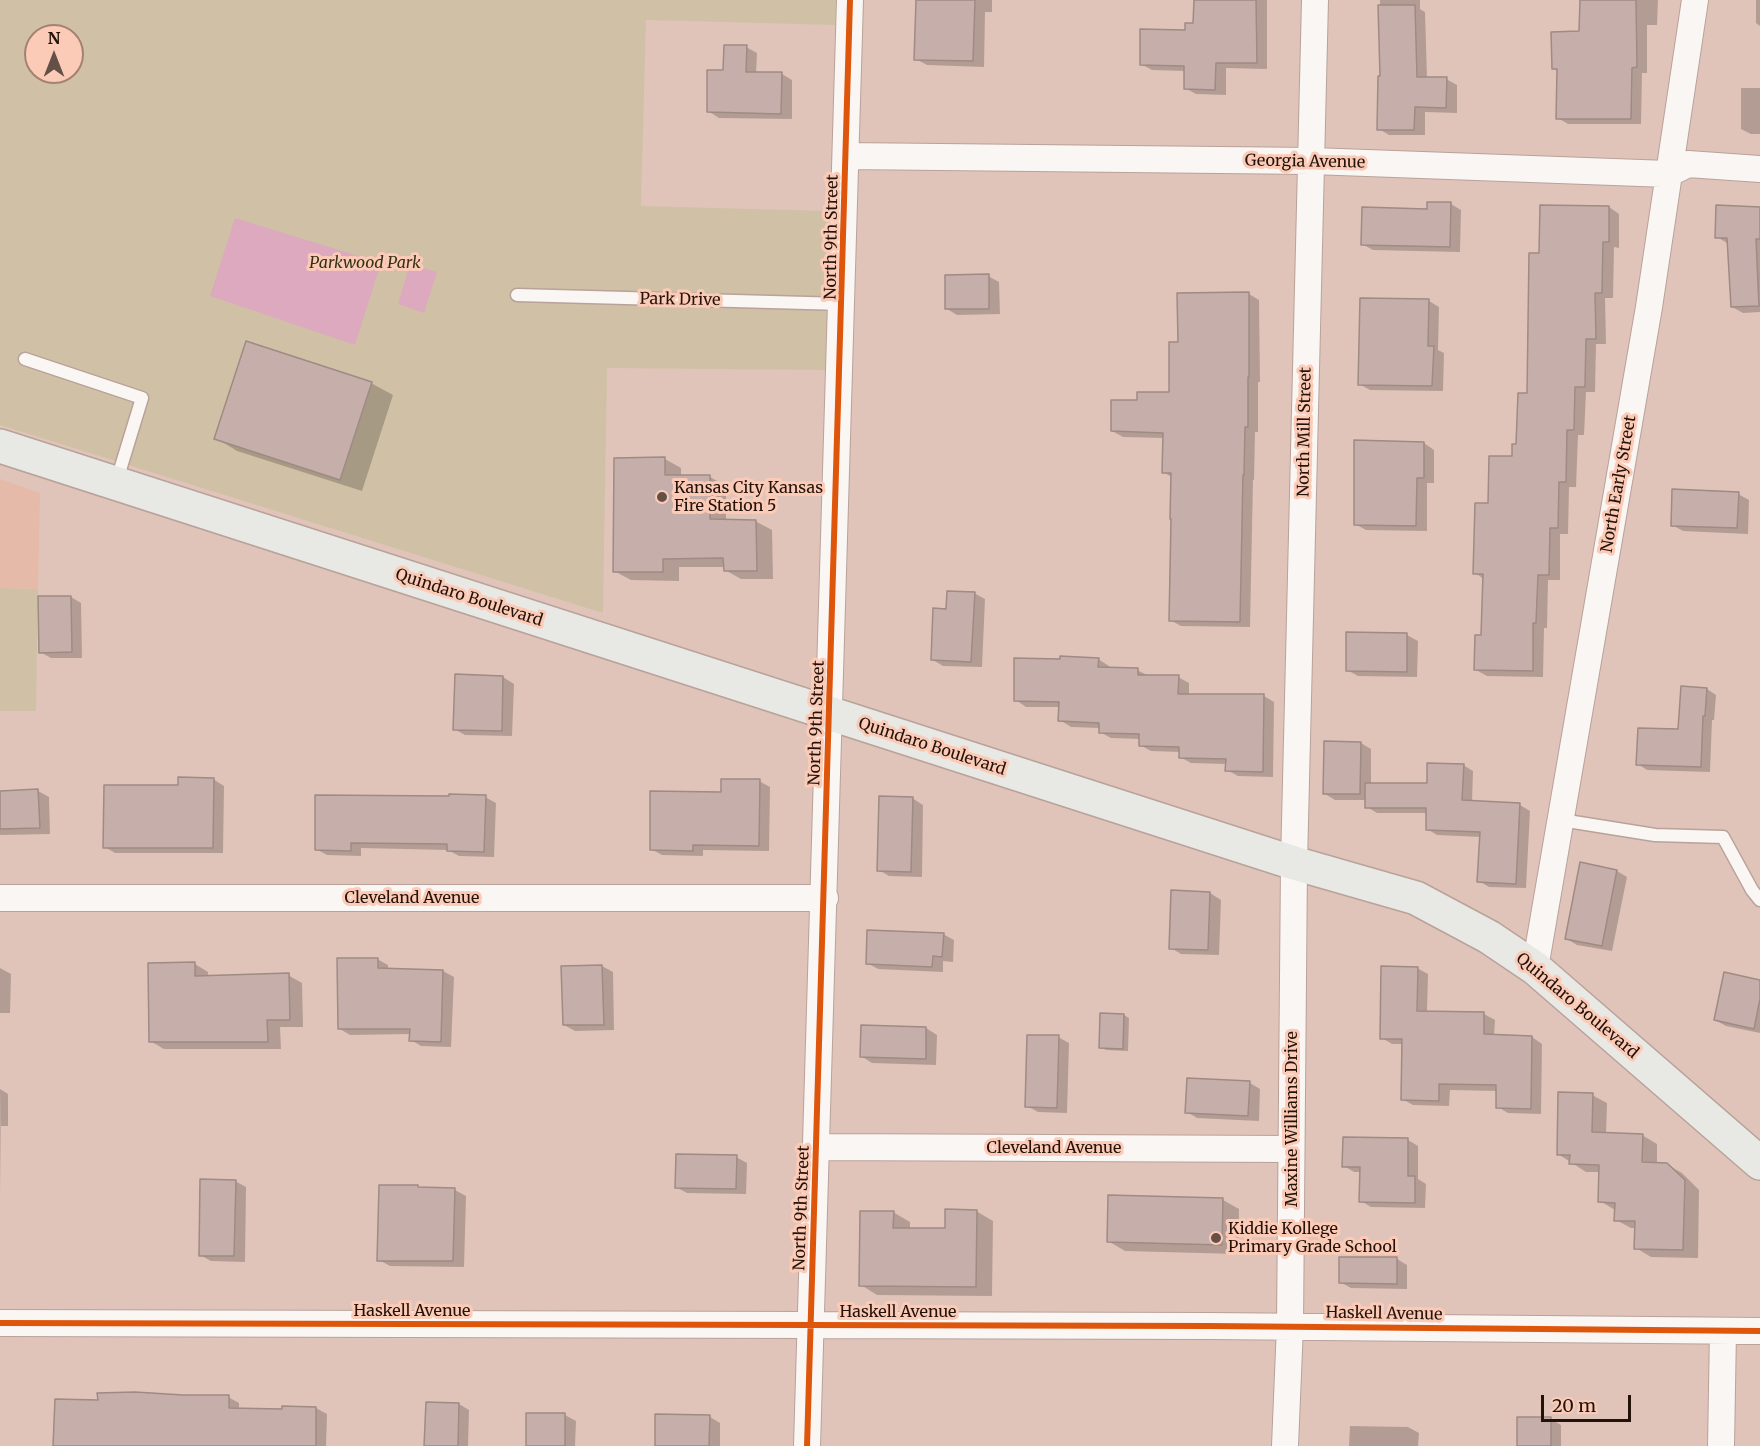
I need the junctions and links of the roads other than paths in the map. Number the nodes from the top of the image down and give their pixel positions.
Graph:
1 (850, 0) edge
2 (1315, 0) edge
3 (1695, 0) edge
4 (847, 156) junction
5 (1311, 161) junction
6 (1760, 169) edge
7 (1668, 174) junction
8 (517, 296) dead end
9 (843, 304) junction
10 (25, 359) dead end
11 (0, 446) edge
12 (116, 484) junction
13 (831, 715) junction
14 (1561, 820) junction
15 (1294, 863) junction
16 (0, 898) edge
17 (825, 898) junction
18 (1760, 900) edge
19 (1535, 968) junction
20 (818, 1147) junction
21 (1291, 1149) junction
22 (1760, 1163) edge
23 (0, 1323) edge
24 (811, 1326) junction
25 (1290, 1326) junction
26 (1723, 1331) junction
27 (1760, 1331) edge
28 (807, 1446) edge
29 (1285, 1446) edge
30 (1721, 1446) edge

1 - 4 street, North 9th Street
2 - 5 street, North Mill Street
3 - 7 street, North Early Street
4 - 5 street, Georgia Avenue
4 - 9 street, North 9th Street
5 - 7 street, Georgia Avenue
5 - 15 street, North Mill Street
6 - 7 street, Georgia Avenue
7 - 14 street, North Early Street
8 - 9 lane, Park Drive
9 - 13 street, North 9th Street
10 - 12 lane
11 - 12 main road, Quindaro Boulevard
12 - 13 main road, Quindaro Boulevard
13 - 15 main road, Quindaro Boulevard
13 - 17 street, North 9th Street
14 - 18 lane
14 - 19 street, North Early Street
15 - 19 main road, Quindaro Boulevard
15 - 21 street, Maxine Williams Drive
16 - 17 street, Cleveland Avenue
17 - 20 street, North 9th Street
19 - 22 main road, Quindaro Boulevard
20 - 21 street, Cleveland Avenue
20 - 24 street, North 9th Street
21 - 25 street, Maxine Williams Drive
23 - 24 street, Haskell Avenue
24 - 25 street, Haskell Avenue
24 - 28 street, North 9th Street
25 - 26 street, Haskell Avenue
25 - 29 street, Maxine Williams Drive
26 - 27 street, Haskell Avenue
26 - 30 street

